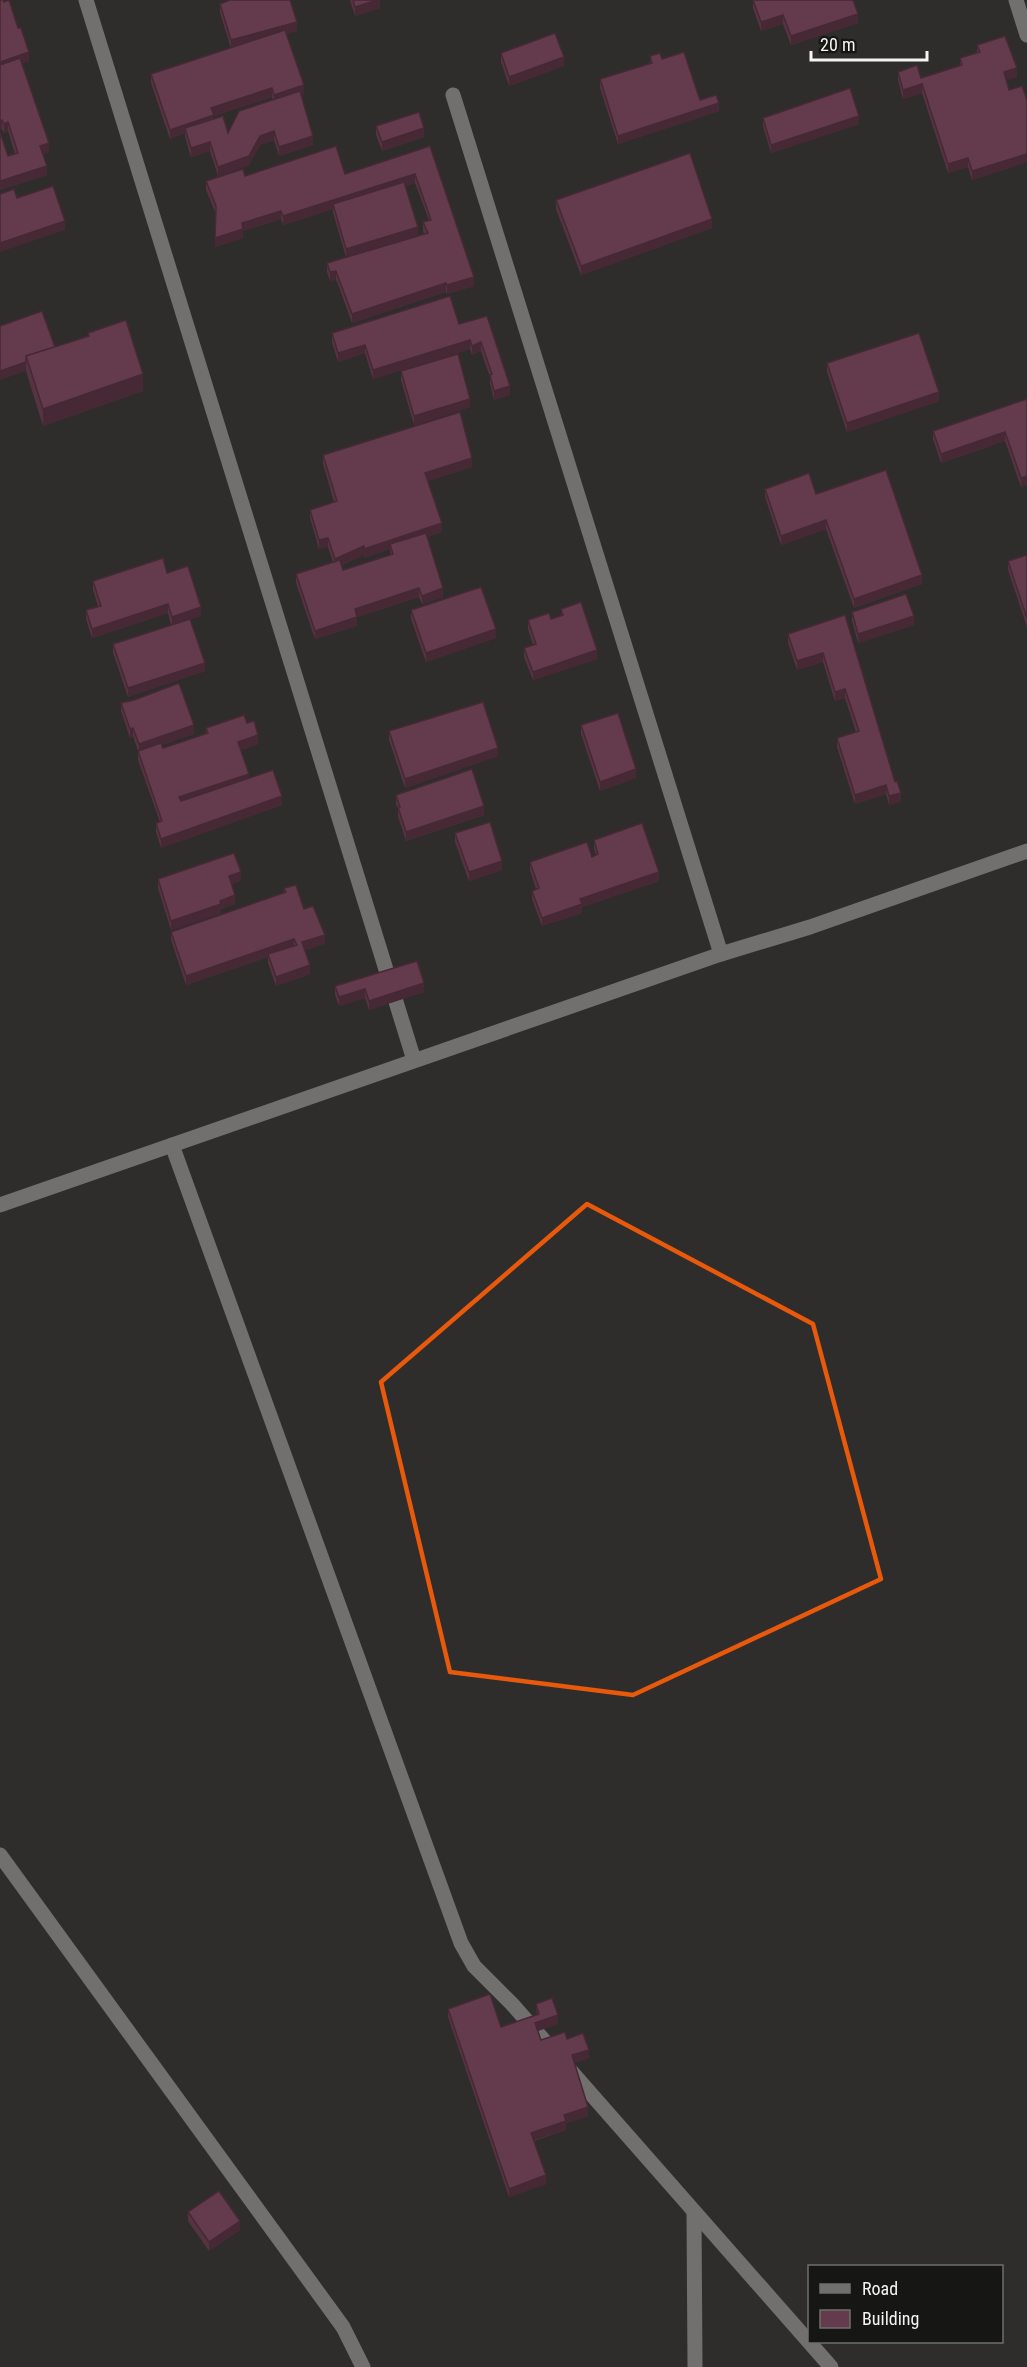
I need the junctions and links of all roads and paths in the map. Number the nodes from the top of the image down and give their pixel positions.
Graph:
1 (86, 0) edge
2 (1016, 0) edge
3 (1027, 35) edge
4 (453, 95) dead end
5 (1027, 851) edge
6 (721, 954) junction
7 (414, 1060) junction
8 (172, 1145) junction
9 (0, 1205) edge
10 (0, 1855) edge
11 (694, 2212) junction
12 (808, 2341) edge
13 (810, 2343) edge
14 (363, 2367) edge
15 (695, 2367) edge
16 (831, 2367) edge

1 - 7 street
2 - 3 street
4 - 6 street
5 - 6 street
6 - 7 street
7 - 8 street
8 - 9 street
8 - 11 street
10 - 14 street
11 - 12 street
11 - 15 street
13 - 16 street

